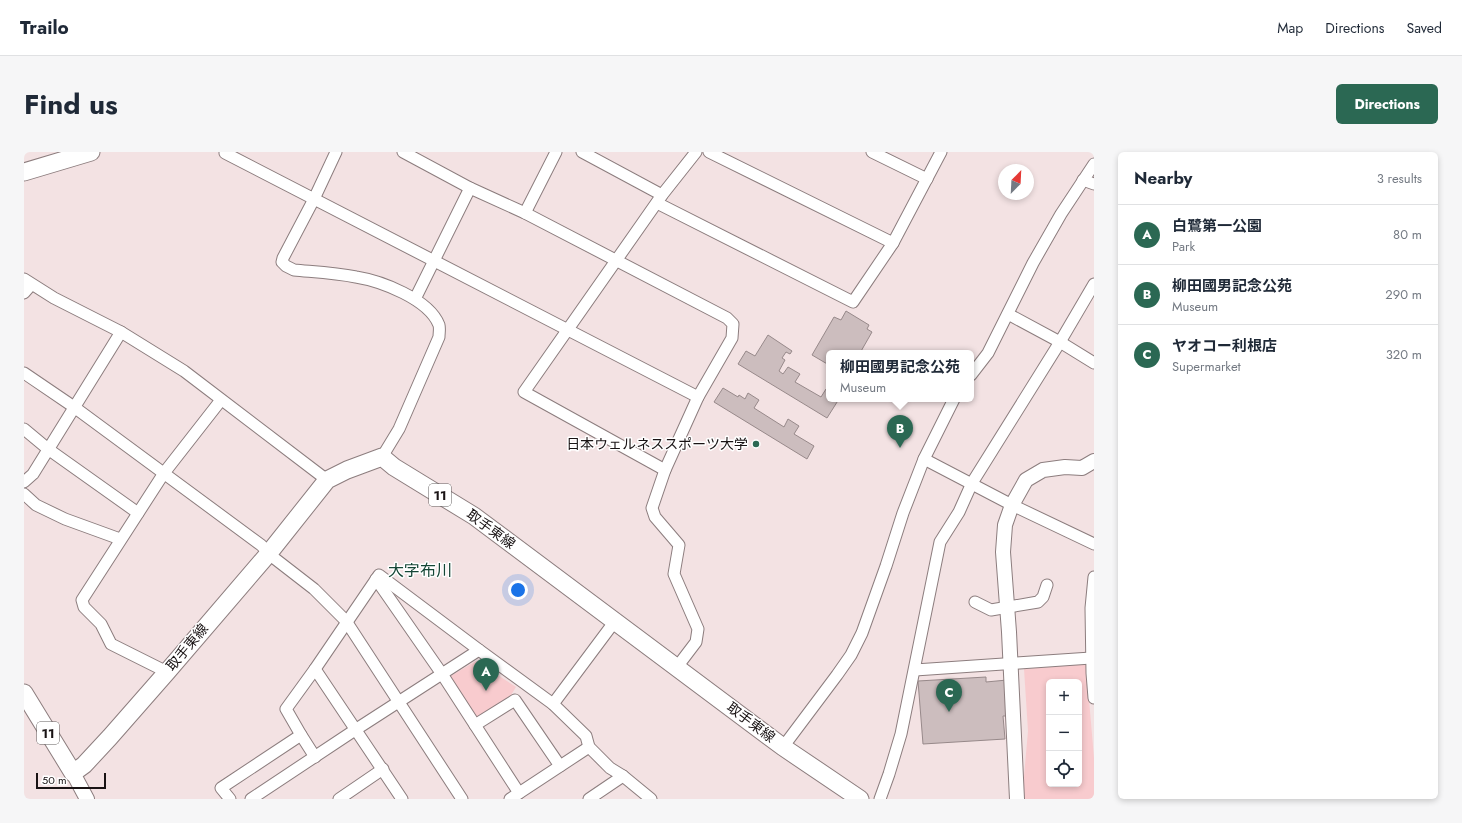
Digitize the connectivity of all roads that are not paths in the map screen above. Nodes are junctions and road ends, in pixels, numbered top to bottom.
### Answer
1 (91, 152) edge
2 (336, 152) edge
3 (403, 152) edge
4 (556, 152) edge
5 (582, 152) edge
6 (696, 152) edge
7 (709, 152) edge
8 (872, 152) edge
9 (940, 152) edge
10 (225, 153) edge
11 (1094, 159) edge
12 (24, 172) edge
13 (1088, 172) edge
14 (927, 179) junction
15 (1094, 184) edge
16 (470, 188) junction
17 (314, 199) junction
18 (660, 199) junction
19 (525, 213) junction
20 (893, 243) junction
21 (434, 261) junction
22 (616, 261) junction
23 (1094, 284) edge
24 (26, 286) edge
25 (415, 299) junction
26 (1008, 314) junction
27 (568, 330) junction
28 (121, 332) junction
29 (1060, 342) junction
30 (1094, 363) edge
31 (974, 370) edge
32 (24, 373) edge
33 (698, 397) junction
34 (221, 400) junction
35 (952, 402) edge
36 (74, 407) junction
37 (24, 429) edge
38 (48, 449) junction
39 (382, 457) junction
40 (924, 459) junction
41 (1094, 461) edge
42 (665, 470) junction
43 (164, 473) junction
44 (327, 480) junction
45 (24, 482) edge
46 (972, 483) junction
47 (24, 494) edge
48 (1012, 505) junction
49 (138, 513) junction
50 (120, 539) junction
51 (1094, 544) edge
52 (269, 553) junction
53 (1094, 577) edge
54 (376, 579) junction
55 (1047, 585) dead end
56 (974, 602) dead end
57 (1008, 607) junction
58 (615, 621) junction
59 (346, 622) junction
60 (479, 650) junction
61 (1091, 658) junction
62 (1011, 664) junction
63 (677, 667) junction
64 (315, 669) junction
65 (915, 670) junction
66 (166, 672) junction
67 (442, 674) junction
68 (24, 693) edge
69 (1094, 698) edge
70 (398, 702) junction
71 (553, 704) junction
72 (474, 725) junction
73 (355, 730) junction
74 (300, 735) junction
75 (589, 747) junction
76 (783, 747) junction
77 (315, 757) junction
78 (560, 766) junction
79 (383, 769) junction
80 (73, 773) junction
81 (622, 776) junction
82 (515, 796) edge
83 (87, 799) edge
84 (230, 799) edge
85 (251, 799) edge
86 (340, 799) edge
87 (402, 799) edge
88 (462, 799) edge
89 (589, 799) edge
90 (651, 799) edge
91 (860, 799) edge
92 (880, 799) edge
93 (1017, 799) edge

1 - 12 main road
2 - 17 street
3 - 16 street
4 - 19 street
5 - 18 street
6 - 18 street
7 - 20 street
8 - 14 street
9 - 14 street
10 - 17 street
11 - 13 street
13 - 15 street
13 - 26 street
14 - 20 street
16 - 19 street
16 - 21 street
17 - 21 street
17 - 25 street
18 - 20 street
18 - 22 street
19 - 22 street
21 - 25 street
21 - 27 street
22 - 27 street
22 - 33 street
23 - 29 street
24 - 28 street
25 - 39 street
26 - 29 street
26 - 31 street
27 - 33 street
27 - 42 street
28 - 34 street
28 - 36 street
29 - 30 street
29 - 46 street
32 - 36 street
33 - 42 street
34 - 43 street
34 - 44 street
35 - 40 street
36 - 38 street
36 - 43 street
37 - 38 street
38 - 45 street
38 - 49 street
39 - 44 main road, 取手東線
39 - 58 main road, 取手東線 / 11
40 - 46 street
40 - 76 street
41 - 48 street
42 - 63 street
43 - 49 street
43 - 52 street
44 - 52 main road, 取手東線
46 - 48 street
46 - 65 street
47 - 50 street
48 - 51 street
48 - 57 street
49 - 50 street
50 - 66 street
52 - 59 street
52 - 66 main road, 取手東線
53 - 61 street
54 - 59 street
54 - 60 street
54 - 67 street
55 - 57 street
56 - 57 street
57 - 62 street
58 - 63 main road, 取手東線 / 11
58 - 71 street
59 - 64 street
59 - 70 street
60 - 67 street
60 - 71 street
61 - 62 street
61 - 69 street
62 - 65 street
62 - 93 street
63 - 76 main road, 取手東線 / 11
64 - 73 street
64 - 74 street
65 - 92 street
66 - 80 main road, 取手東線
67 - 70 street
67 - 72 street
68 - 80 main road, 11
70 - 73 street
70 - 88 street
71 - 75 street
72 - 78 street
72 - 82 street
73 - 77 street
73 - 79 street
74 - 77 street
74 - 84 street
75 - 78 street
75 - 81 street
76 - 91 main road, 取手東線 / 11
77 - 85 street
78 - 82 street
79 - 86 street
79 - 87 street
80 - 83 street
81 - 89 street
81 - 90 street

